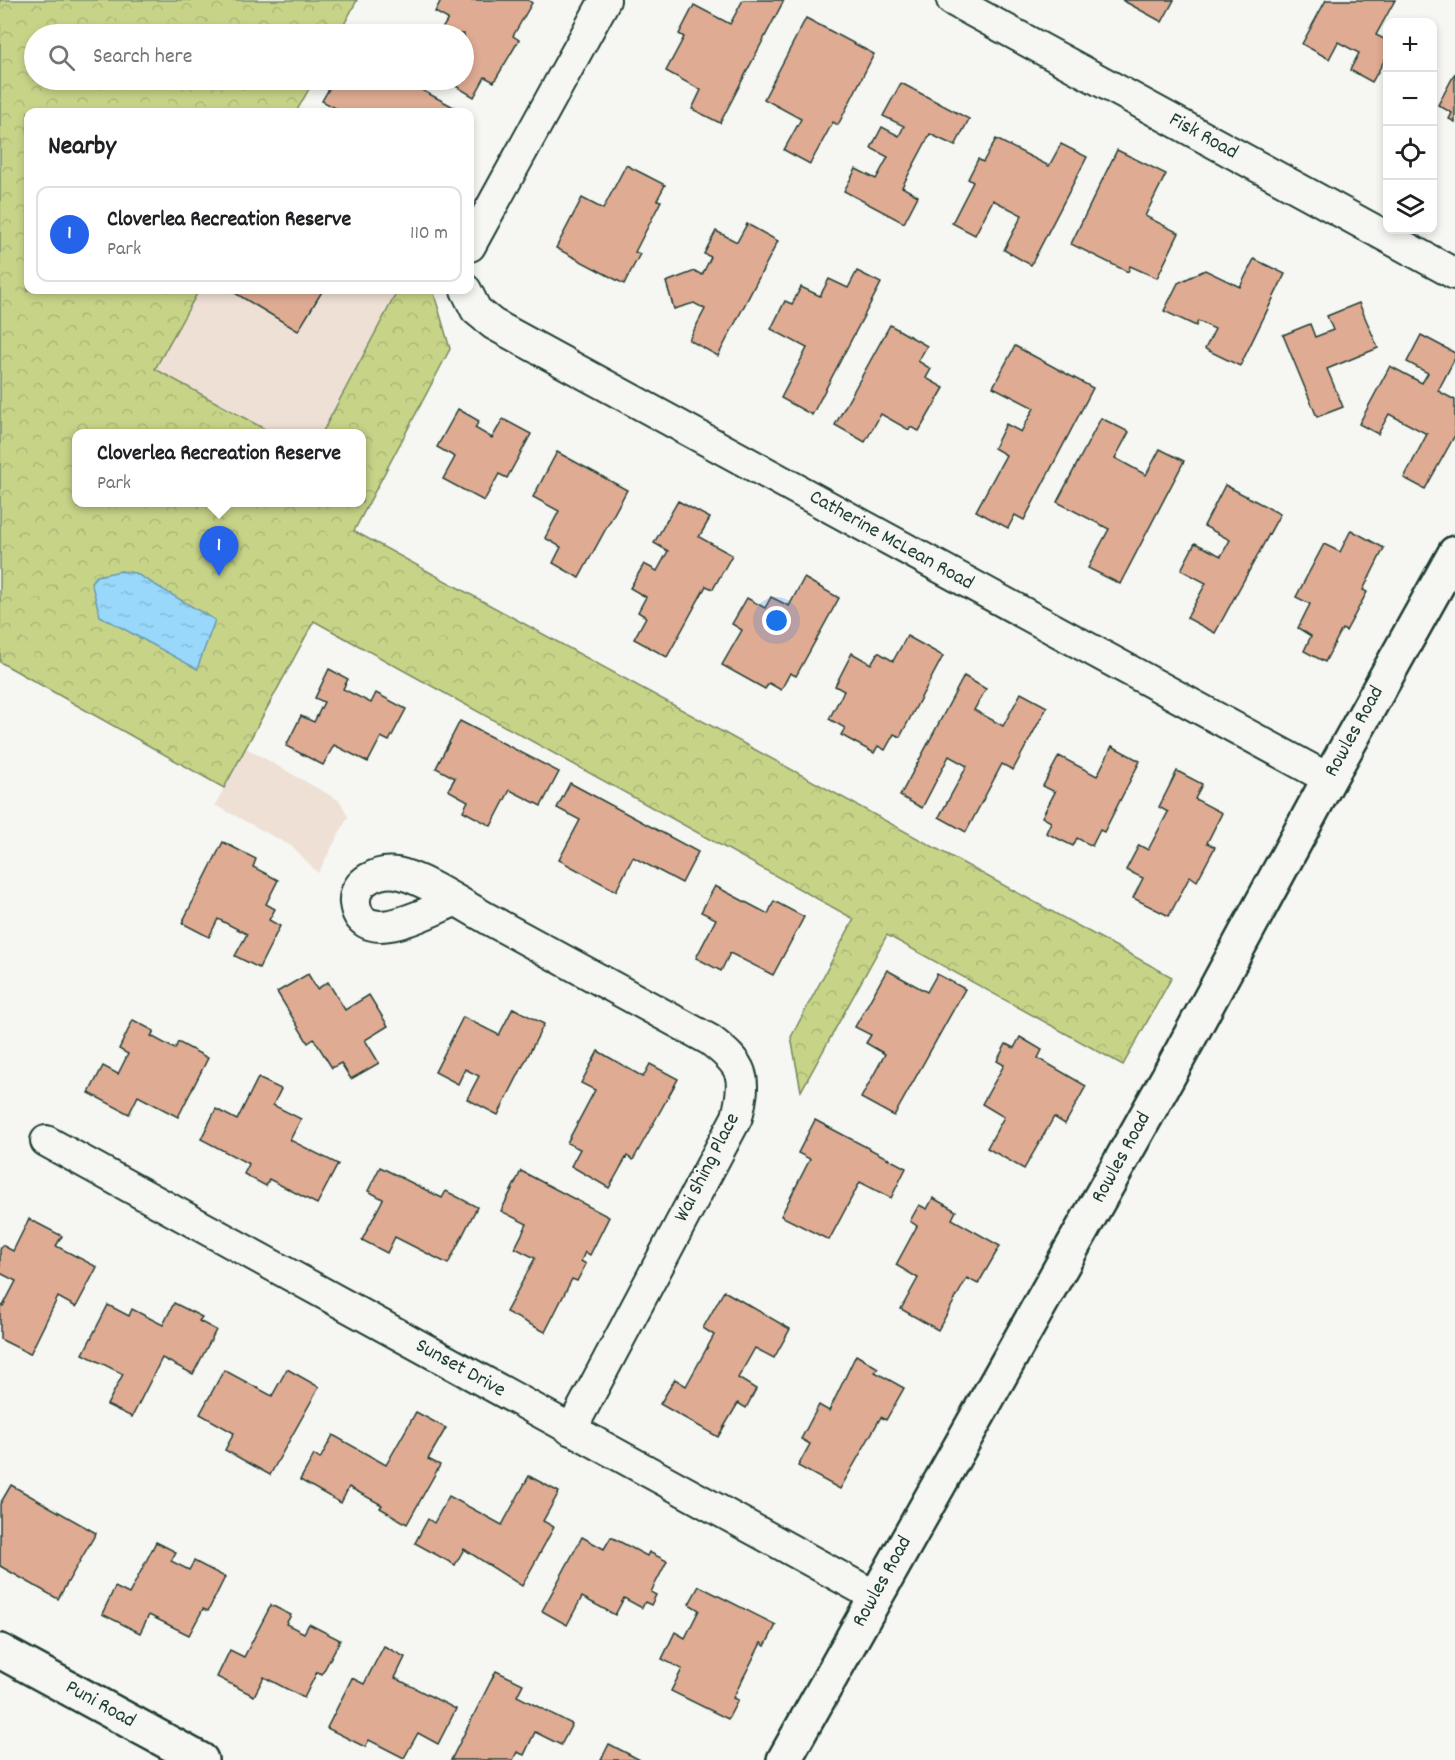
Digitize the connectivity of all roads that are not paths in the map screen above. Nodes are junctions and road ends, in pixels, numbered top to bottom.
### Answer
1 (605, 0) edge
2 (952, 0) edge
3 (474, 239) edge
4 (1455, 274) edge
5 (468, 294) edge
6 (1455, 553) edge
7 (1329, 779) junction
8 (455, 901) dead end
9 (46, 1141) dead end
10 (571, 1430) junction
11 (875, 1596) junction
12 (0, 1651) edge
13 (201, 1760) edge
14 (784, 1760) edge

1 - 3 street
2 - 4 street, Fisk Road
5 - 7 street, Catherine McLean Road
6 - 7 street, Rowles Road
7 - 11 street, Rowles Road
8 - 10 street, Wai Shing Place
9 - 10 street, Sunset Drive
10 - 11 street, Sunset Drive
11 - 14 street, Rowles Road
12 - 13 street, Puni Road

